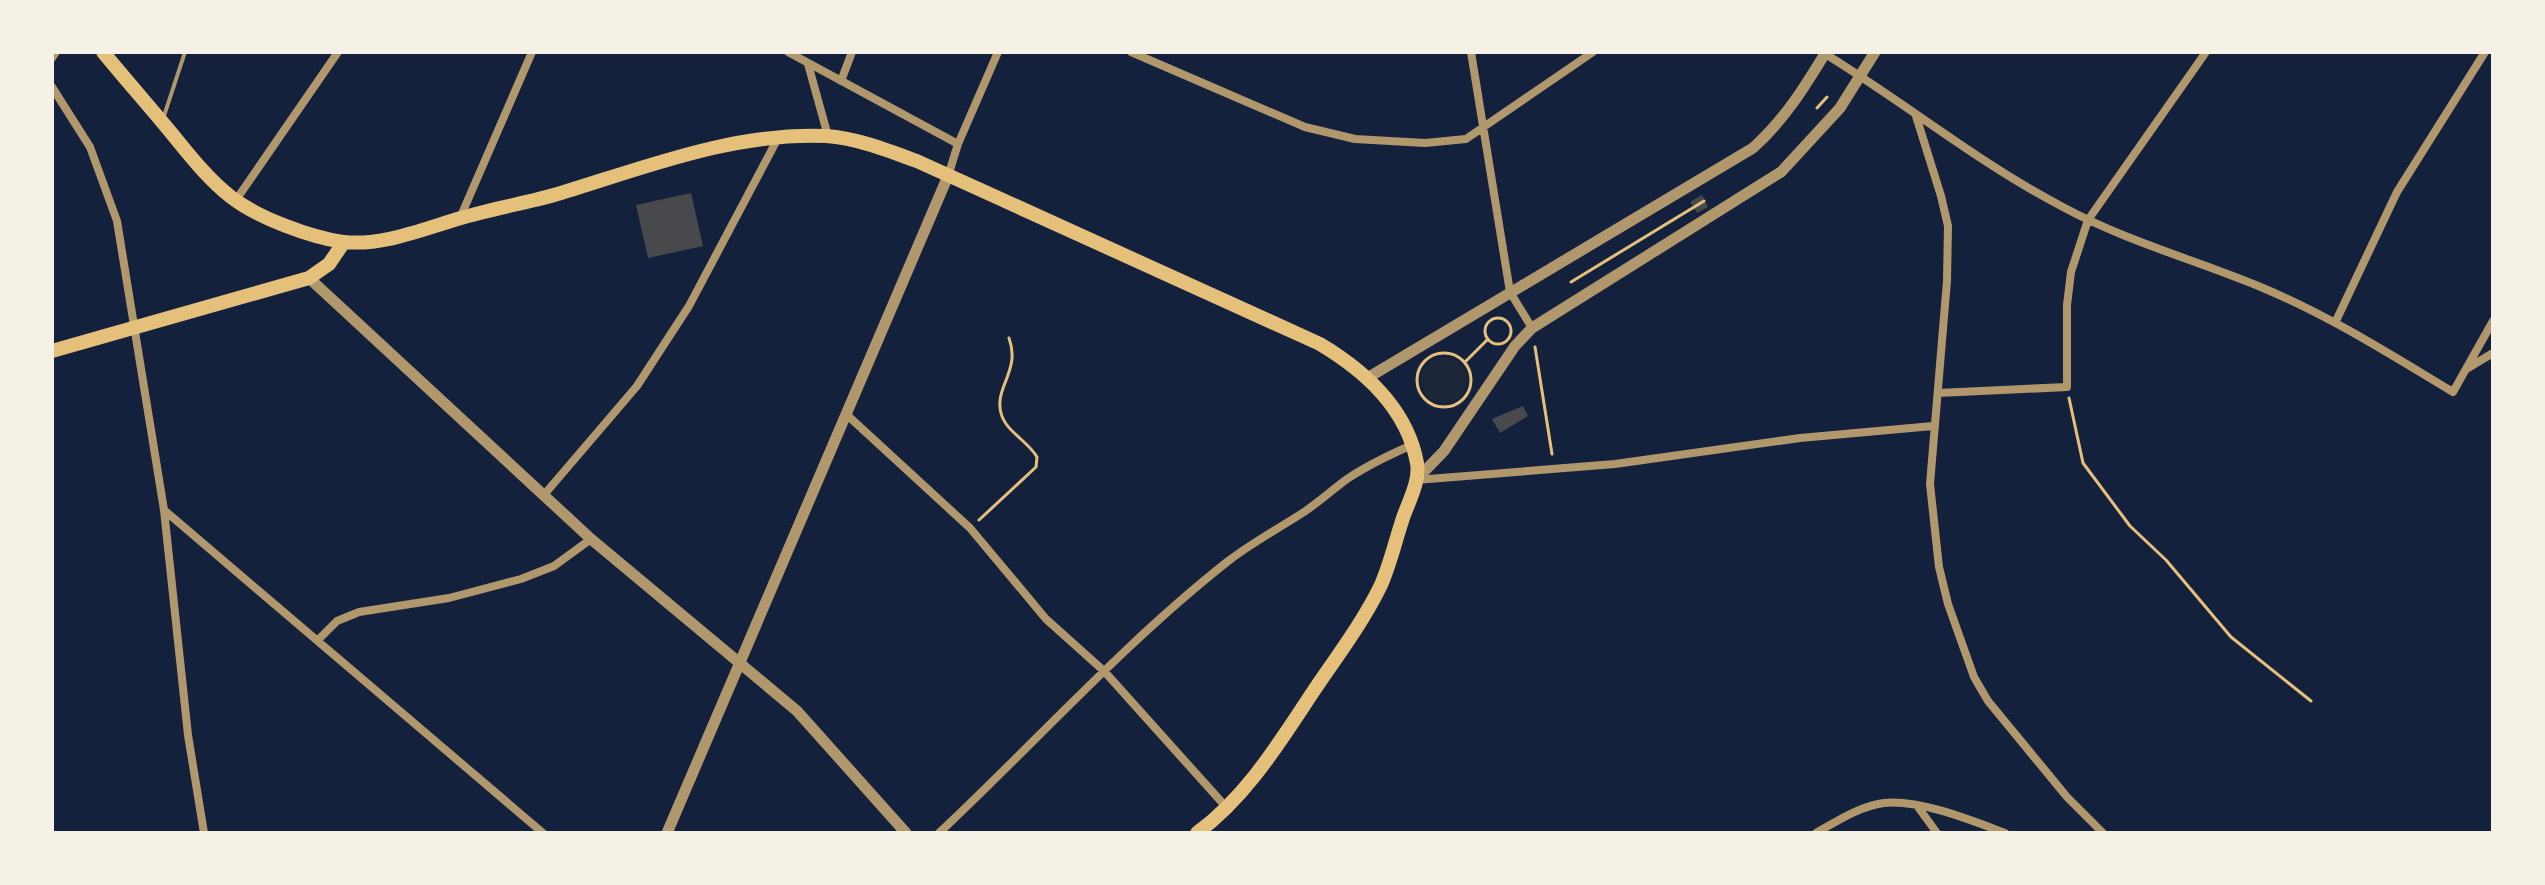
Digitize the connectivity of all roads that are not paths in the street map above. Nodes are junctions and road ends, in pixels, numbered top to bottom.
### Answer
1 (56, 52) edge
2 (103, 52) edge
3 (185, 52) edge
4 (338, 52) edge
5 (532, 52) edge
6 (788, 52) edge
7 (852, 52) edge
8 (998, 52) edge
9 (1131, 52) edge
10 (1471, 52) edge
11 (1593, 52) edge
12 (1875, 52) edge
13 (2206, 52) edge
14 (2485, 52) edge
15 (1824, 53) edge
16 (52, 58) edge
17 (808, 63) junction
18 (1858, 77) junction
19 (841, 81) junction
20 (52, 87) edge
21 (1916, 116) junction
22 (162, 122) junction
23 (1485, 127) junction
24 (828, 136) junction
25 (778, 138) junction
26 (958, 144) junction
27 (948, 176) junction
28 (236, 200) junction
29 (460, 218) junction
30 (2088, 220) junction
31 (344, 242) junction
32 (309, 278) junction
33 (1510, 292) junction
34 (2493, 321) edge
35 (2335, 323) junction
36 (136, 328) junction
37 (1532, 328) junction
38 (52, 351) edge
39 (2493, 353) edge
40 (2468, 368) junction
41 (1369, 377) junction
42 (1938, 393) junction
43 (846, 414) junction
44 (1933, 426) junction
45 (1412, 445) junction
46 (1416, 480) junction
47 (543, 496) junction
48 (164, 510) junction
49 (591, 539) junction
50 (318, 640) junction
51 (738, 662) junction
52 (1104, 671) junction
53 (1917, 806) junction
54 (1227, 808) junction
55 (204, 833) edge
56 (543, 833) edge
57 (667, 833) edge
58 (906, 833) edge
59 (939, 833) edge
60 (1197, 833) edge
61 (1816, 833) edge
62 (1937, 833) edge
63 (2005, 833) edge
64 (2103, 833) edge

1 - 16 street
2 - 22 main road
3 - 22 lane
4 - 28 street
5 - 29 street
6 - 17 street
7 - 19 street
8 - 26 street
9 - 23 street
10 - 23 street
11 - 23 street
12 - 18 street
13 - 30 street
14 - 35 street
15 - 18 street
15 - 33 street
17 - 19 street
17 - 24 street
18 - 21 street
18 - 37 street
19 - 26 street
20 - 36 street
21 - 30 street
21 - 42 street
22 - 28 main road
23 - 33 street
24 - 25 main road
24 - 27 main road
25 - 29 main road
25 - 47 street
26 - 27 street
27 - 41 main road
27 - 43 street
28 - 31 main road
29 - 31 main road
30 - 35 street
30 - 42 street
31 - 32 main road
32 - 36 main road
32 - 47 street
33 - 37 street
33 - 41 street
34 - 40 street
35 - 40 street
36 - 38 main road
36 - 48 street
37 - 46 street
39 - 40 street
41 - 45 main road
42 - 44 street
43 - 51 street
43 - 52 street
44 - 46 street
44 - 64 street
45 - 46 main road
45 - 52 street
46 - 54 main road
47 - 49 street
48 - 50 street
48 - 55 street
49 - 50 street
49 - 51 street
50 - 56 street
51 - 57 street
51 - 58 street
52 - 54 street
52 - 59 street
53 - 61 street
53 - 62 street
53 - 63 street
54 - 60 main road

